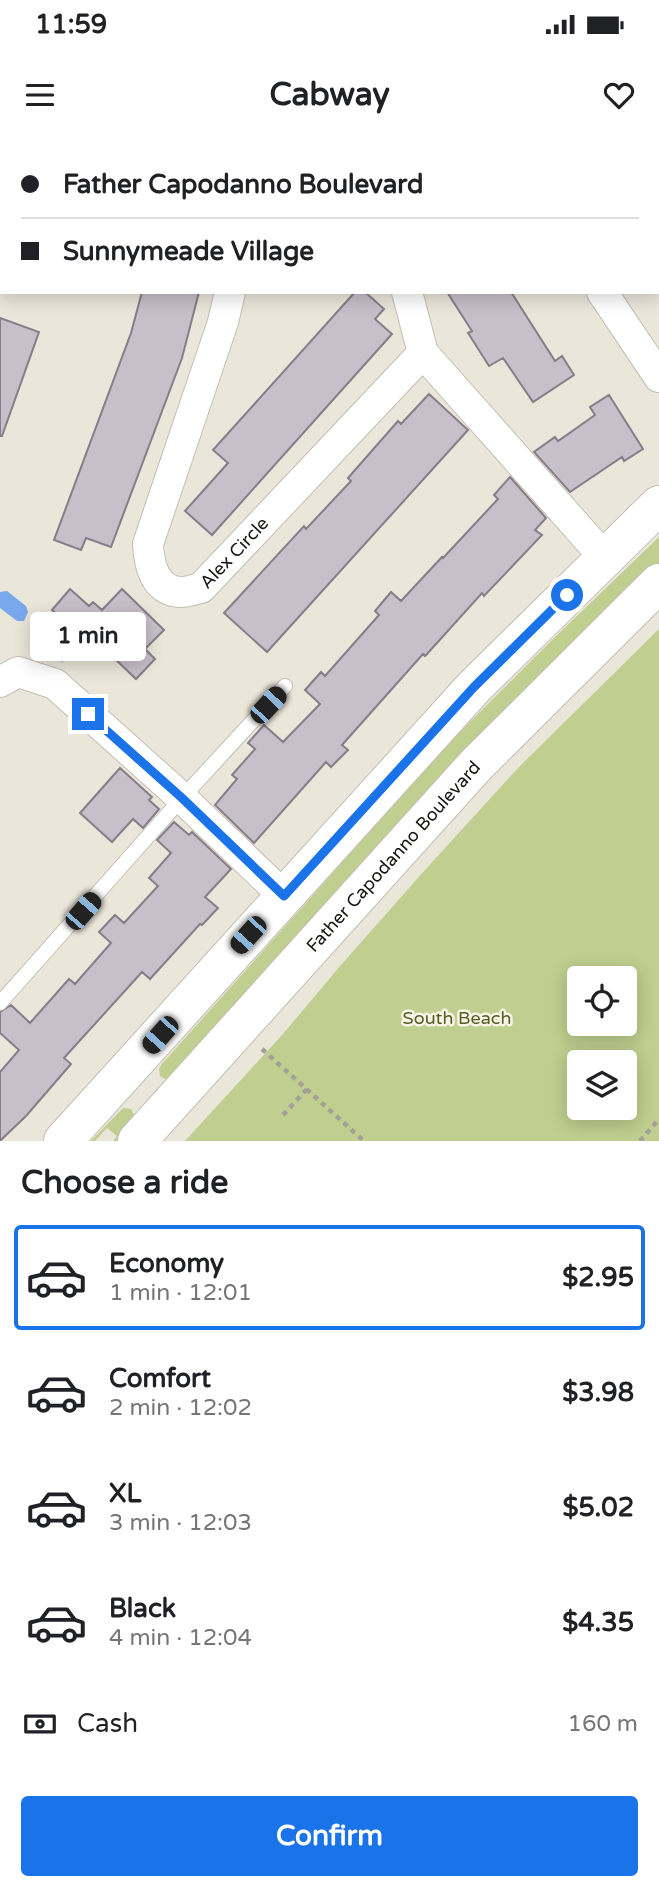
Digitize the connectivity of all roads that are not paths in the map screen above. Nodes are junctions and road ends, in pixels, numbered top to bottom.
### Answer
1 (230, 294) edge
2 (408, 294) edge
3 (603, 294) edge
4 (423, 352) junction
5 (659, 377) edge
6 (659, 505) edge
7 (605, 558) junction
8 (659, 583) edge
9 (0, 682) edge
10 (285, 686) dead end
11 (182, 798) junction
12 (284, 896) junction
13 (0, 1003) edge
14 (124, 1074) junction
15 (164, 1111) junction
16 (63, 1141) edge
17 (137, 1141) edge

1 - 4 street, Alex Circle
2 - 4 street
3 - 5 street
4 - 7 street
6 - 7 main road
7 - 12 main road
8 - 15 main road, Father Capodanno Boulevard
9 - 11 street
10 - 11 lane
11 - 12 street
11 - 13 lane
12 - 14 main road
14 - 15 main road
14 - 16 main road
15 - 17 main road, Father Capodanno Boulevard

